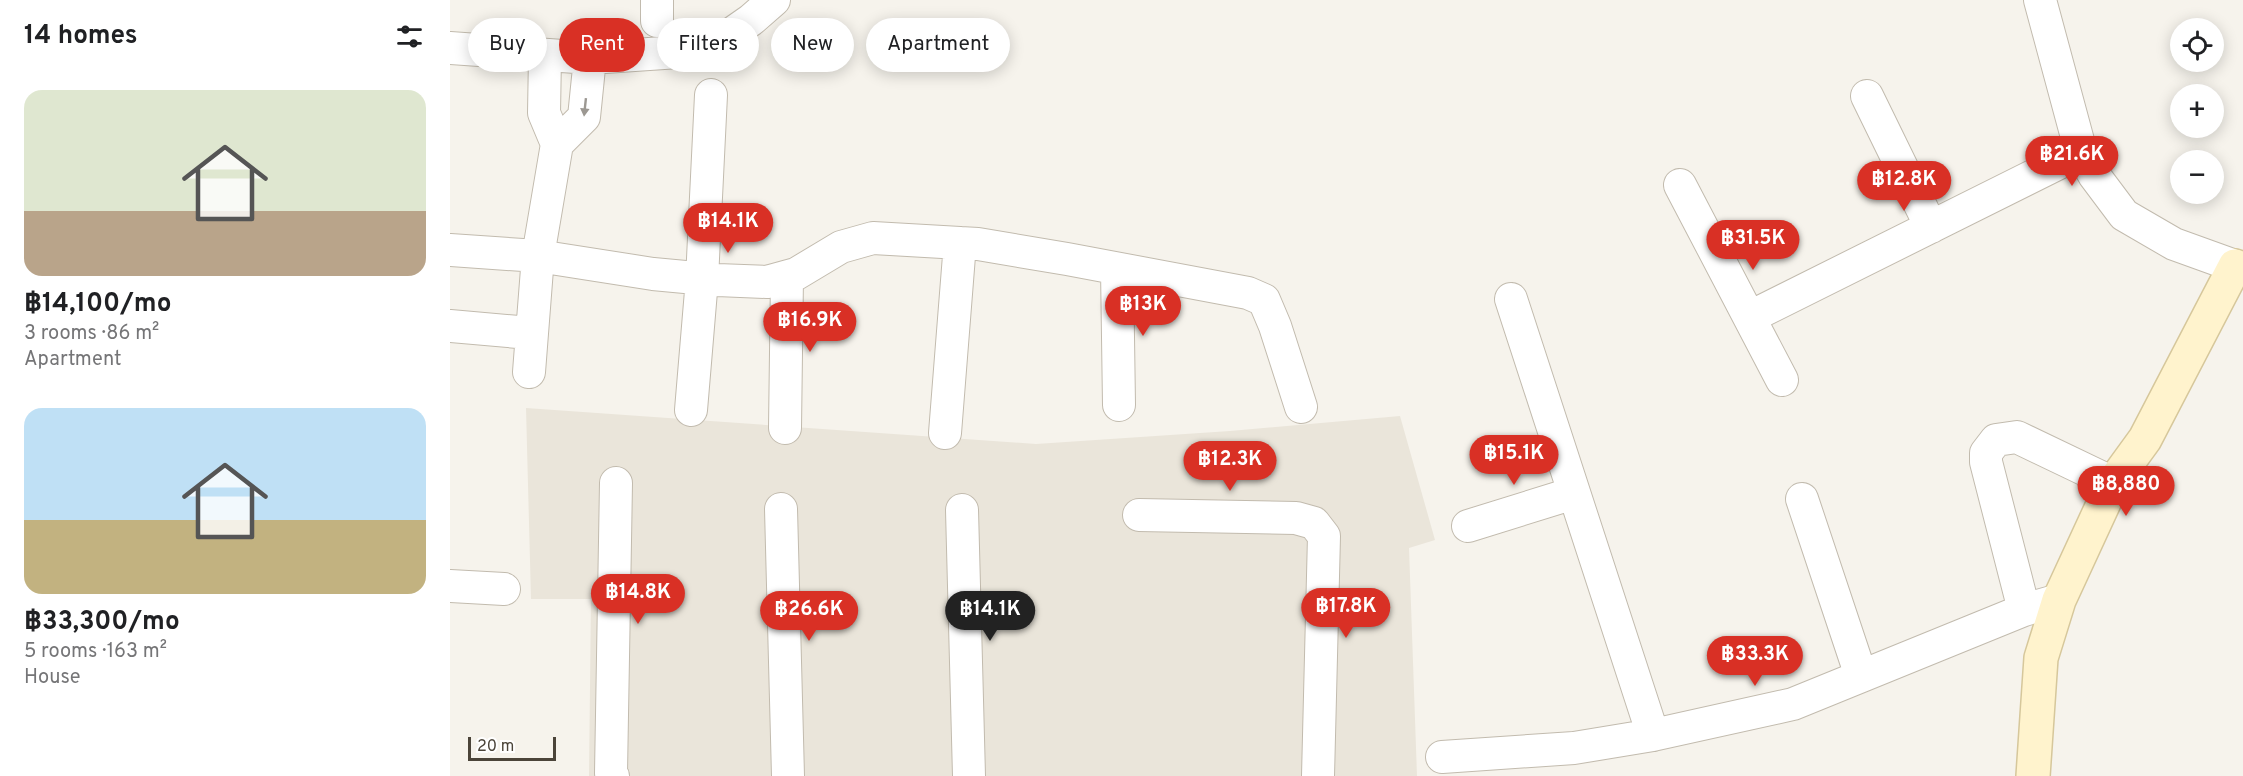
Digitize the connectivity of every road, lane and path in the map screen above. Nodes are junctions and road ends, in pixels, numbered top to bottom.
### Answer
1 (774, 0) edge
2 (2040, 0) edge
3 (450, 48) edge
4 (468, 50) edge
5 (645, 54) edge
6 (545, 72) edge
7 (589, 72) edge
8 (711, 95) dead end
9 (1867, 96) dead end
10 (557, 144) junction
11 (2081, 152) junction
12 (1680, 185) dead end
13 (1930, 227) junction
14 (960, 243) junction
15 (450, 250) edge
16 (538, 256) junction
17 (2239, 268) edge
18 (1117, 269) junction
19 (787, 277) junction
20 (702, 279) junction
21 (1512, 299) dead end
22 (1750, 317) junction
23 (450, 326) edge
24 (530, 333) junction
25 (529, 372) dead end
26 (1782, 380) dead end
27 (1119, 405) dead end
28 (1301, 408) dead end
29 (691, 410) dead end
30 (785, 428) dead end
31 (945, 433) dead end
32 (616, 483) dead end
33 (2114, 483) junction
34 (1574, 493) junction
35 (1802, 500) dead end
36 (780, 509) dead end
37 (962, 510) dead end
38 (1139, 515) dead end
39 (1468, 526) dead end
40 (450, 586) edge
41 (504, 589) dead end
42 (2059, 600) junction
43 (2024, 610) junction
44 (1861, 676) junction
45 (1653, 735) junction
46 (1442, 757) dead end
47 (1481, 765) edge
48 (613, 776) edge
49 (788, 776) edge
50 (969, 776) edge
51 (1318, 776) edge
52 (2033, 776) edge

1 - 5 street
2 - 11 street
3 - 4 street
6 - 10 street
7 -> 10 street
8 - 20 street
9 - 13 street
10 - 16 street
11 - 13 street
11 - 17 street
12 - 22 street
13 - 22 street
14 - 18 street
14 - 19 street
14 - 31 street
15 - 16 street
16 - 20 street
16 - 24 street
17 - 33 street
18 - 27 street
18 - 28 street
19 - 20 street
19 - 30 street
20 - 29 street
21 - 34 street
22 - 26 street
23 - 24 street
24 - 25 street
32 - 48 street
33 - 42 street
33 - 43 street
34 - 39 street
34 - 45 street
35 - 44 street
36 - 49 street
37 - 50 street
38 - 51 street
40 - 41 street
42 - 43 street
42 - 52 street
43 - 44 street
44 - 45 street
45 - 47 street
46 - 47 street

